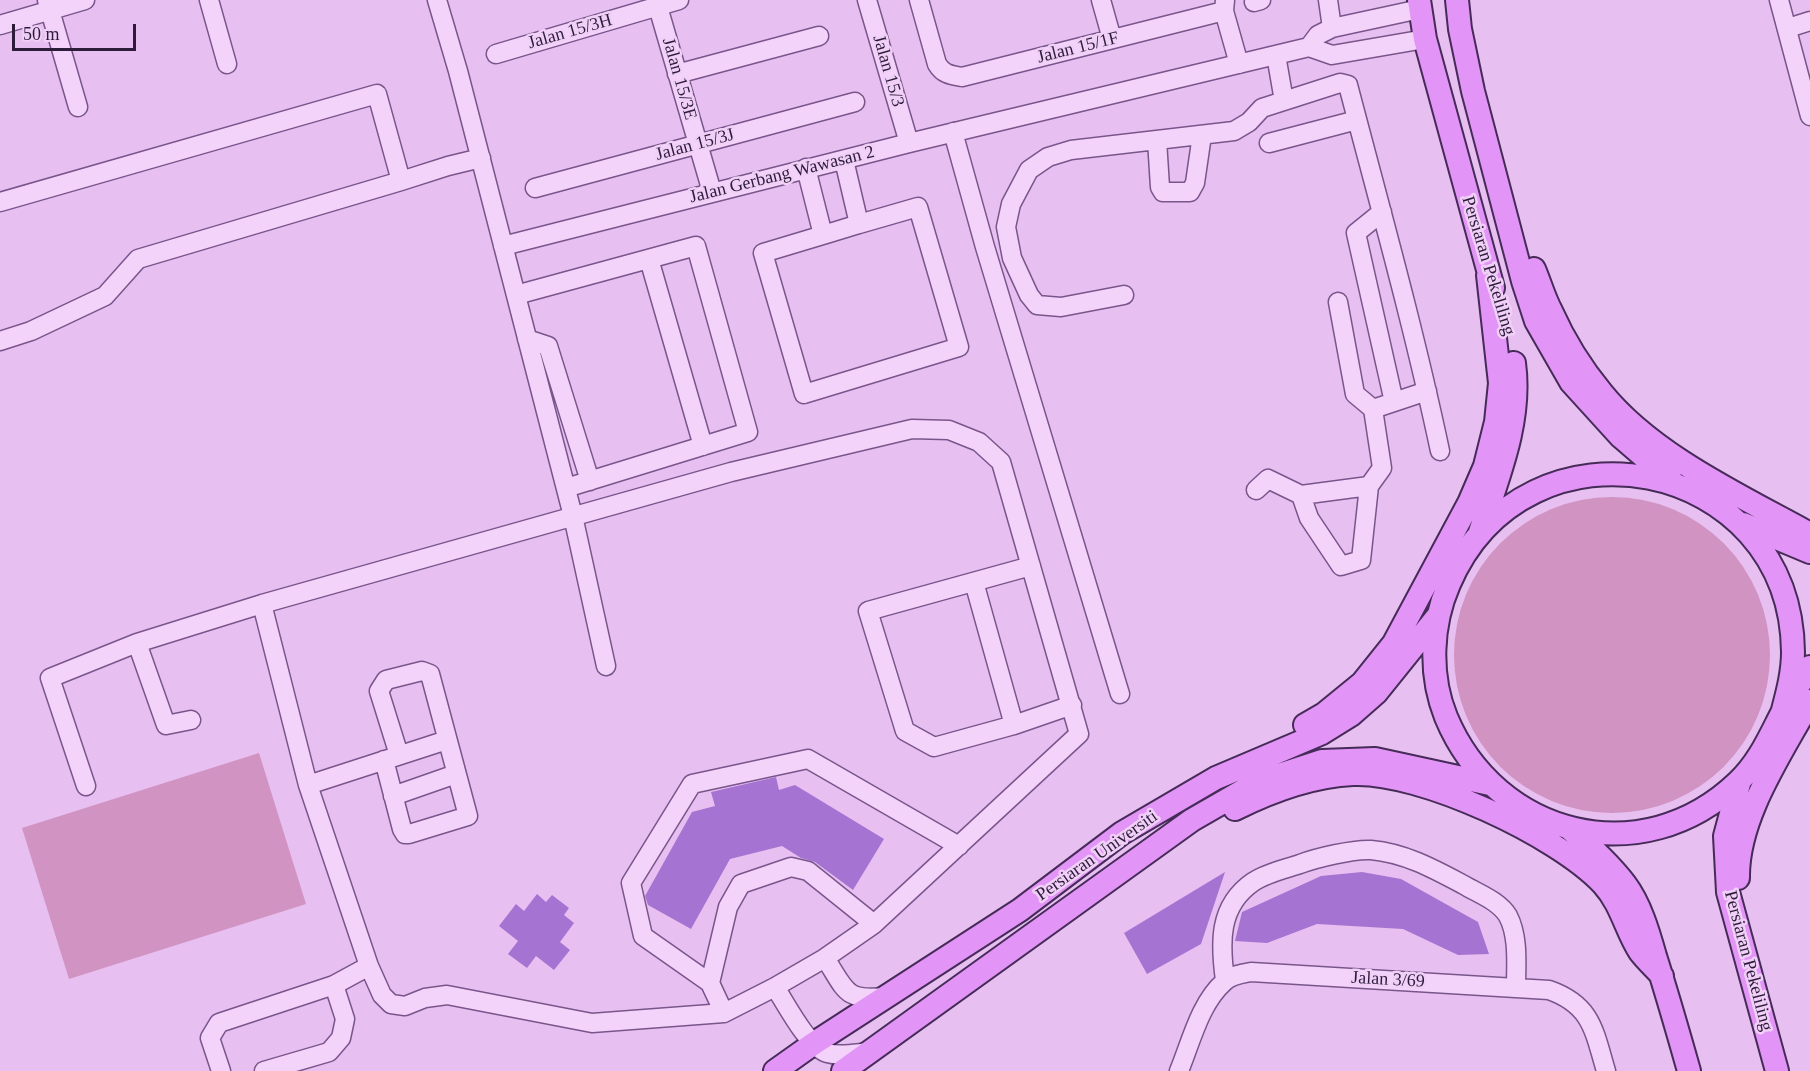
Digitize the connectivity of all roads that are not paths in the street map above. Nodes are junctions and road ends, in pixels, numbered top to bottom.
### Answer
1 (85, 0) edge
2 (209, 0) edge
3 (437, 0) edge
4 (679, 0) edge
5 (867, 0) edge
6 (919, 0) edge
7 (1101, 0) edge
8 (1328, 0) edge
9 (1456, 0) edge
10 (1779, 0) edge
11 (657, 3) edge
12 (1419, 4) edge
13 (48, 5) edge
14 (1225, 5) edge
15 (1810, 21) edge
16 (0, 25) edge
17 (1332, 28) junction
18 (1788, 28) junction
19 (819, 36) dead end
20 (1112, 39) junction
21 (1425, 39) junction
22 (1309, 47) junction
23 (496, 54) dead end
24 (1276, 55) junction
25 (227, 64) dead end
26 (1239, 64) junction
27 (678, 74) junction
28 (1284, 101) junction
29 (855, 102) dead end
30 (78, 107) dead end
31 (1810, 116) edge
32 (1357, 120) junction
33 (953, 132) junction
34 (1202, 135) junction
35 (1157, 140) junction
36 (909, 143) junction
37 (1269, 143) dead end
38 (698, 144) junction
39 (481, 158) junction
40 (844, 160) junction
41 (806, 168) junction
42 (401, 181) junction
43 (535, 188) dead end
44 (712, 192) junction
45 (1502, 196) junction
46 (0, 202) edge
47 (1382, 212) junction
48 (859, 224) junction
49 (823, 235) junction
50 (1009, 242) junction
51 (503, 246) junction
52 (985, 247) junction
53 (649, 259) junction
54 (1488, 275) junction
55 (516, 295) junction
56 (1124, 295) dead end
57 (1338, 302) dead end
58 (527, 339) junction
59 (0, 341) edge
60 (1427, 391) junction
61 (1394, 402) junction
62 (1373, 409) junction
63 (703, 446) junction
64 (1440, 451) dead end
65 (590, 481) junction
66 (1675, 484) junction
67 (1369, 486) junction
68 (566, 488) junction
69 (1256, 490) dead end
70 (1301, 495) junction
71 (573, 516) junction
72 (1736, 521) junction
73 (1480, 533) junction
74 (1810, 534) edge
75 (1810, 552) edge
76 (1031, 566) junction
77 (974, 582) junction
78 (262, 604) junction
79 (1438, 616) junction
80 (137, 643) junction
81 (606, 666) dead end
82 (1810, 667) edge
83 (1120, 694) dead end
84 (1810, 701) edge
85 (1072, 705) junction
86 (1783, 710) junction
87 (191, 720) dead end
88 (1014, 725) junction
89 (447, 740) junction
90 (392, 758) junction
91 (456, 774) junction
92 (1740, 780) junction
93 (308, 784) junction
94 (1490, 784) junction
95 (86, 786) dead end
96 (393, 796) junction
97 (1568, 828) junction
98 (1122, 834) junction
99 (959, 846) junction
100 (1129, 864) junction
101 (873, 924) junction
102 (1739, 939) junction
103 (825, 958) junction
104 (369, 966) junction
105 (1662, 976) junction
106 (1225, 980) junction
107 (710, 983) junction
108 (334, 986) junction
109 (775, 987) junction
110 (1516, 988) junction
111 (886, 997) junction
112 (723, 1013) junction
113 (798, 1022) junction
114 (813, 1044) junction
115 (870, 1052) junction
116 (781, 1066) edge
117 (220, 1071) edge
118 (264, 1071) edge
119 (843, 1071) edge
120 (1179, 1071) edge
121 (1606, 1071) edge
122 (1689, 1071) edge
123 (1777, 1071) edge

1 - 13 street
2 - 25 street
3 - 39 street
4 - 11 street, Jalan 15/3H
5 - 36 street, Jalan 15/3
6 - 20 street, Jalan 15/1F
7 - 20 street
8 - 17 street
9 - 45 main road, Persiaran Pekeliling
10 - 18 street
11 - 23 street, Jalan 15/3H
11 - 27 street, Jalan 15/3E
12 - 17 street, Jalan Gerbang Wawasan 2
12 - 21 main road, Persiaran Pekeliling
13 - 16 street
13 - 30 street
14 - 20 street, Jalan 15/1F
14 - 26 street
15 - 18 street
17 - 22 street, Jalan Gerbang Wawasan 2
18 - 31 street
19 - 27 street
21 - 22 street, Jalan Gerbang Wawasan 2
21 - 54 main road, Persiaran Pekeliling
22 - 24 street, Jalan Gerbang Wawasan 2
24 - 26 street, Jalan Gerbang Wawasan 2
24 - 28 street
26 - 33 street, Jalan Gerbang Wawasan 2
27 - 38 street, Jalan 15/3E
28 - 32 street
28 - 34 street
29 - 38 street, Jalan 15/3J
32 - 37 street
32 - 47 street
33 - 36 street, Jalan Gerbang Wawasan 2
33 - 52 street
34 - 35 street
34 - 35 street
35 - 50 street
36 - 40 street, Jalan Gerbang Wawasan 2
38 - 43 street, Jalan 15/3J
38 - 44 street, Jalan 15/3E
39 - 42 street
39 - 51 street
40 - 41 street, Jalan Gerbang Wawasan 2
40 - 48 street
41 - 44 street, Jalan Gerbang Wawasan 2
41 - 49 street
42 - 46 street
42 - 59 street
44 - 51 street, Jalan Gerbang Wawasan 2
45 - 66 main road, Persiaran Pekeliling
45 - 74 main road
47 - 60 street
47 - 61 street
48 - 49 street
48 - 49 street
50 - 52 street
50 - 56 street
51 - 55 street
52 - 83 street
53 - 55 street
53 - 63 street
53 - 63 street
54 - 73 main road, Persiaran Pekeliling
54 - 98 main road
55 - 58 street
57 - 62 street
58 - 65 street
58 - 68 street
60 - 61 street
60 - 64 street
61 - 62 street
62 - 67 street
63 - 65 street
65 - 68 street
66 - 72 main road
66 - 73 main road
67 - 70 street
67 - 70 street
68 - 71 street
69 - 70 street
71 - 76 street
71 - 78 street
71 - 81 street
72 - 75 main road
72 - 86 main road
73 - 79 main road
76 - 77 street
76 - 85 street
77 - 88 street
77 - 88 street
78 - 80 street
78 - 93 street
79 - 94 main road
79 - 98 main road, Persiaran Universiti
80 - 87 street
80 - 95 street
82 - 86 main road
84 - 102 main road
85 - 88 street
85 - 99 street
86 - 92 main road
89 - 90 street
89 - 90 street
89 - 91 street
90 - 93 street
90 - 96 street
91 - 96 street
91 - 96 street
92 - 97 main road
92 - 102 main road, Persiaran Pekeliling
93 - 104 street
94 - 97 main road
94 - 100 main road, Persiaran Universiti
97 - 105 main road
98 - 111 main road, Persiaran Universiti
99 - 101 street
99 - 107 street
100 - 105 main road
100 - 115 main road, Persiaran Universiti
101 - 103 street
101 - 107 street
102 - 123 main road, Persiaran Pekeliling
103 - 109 street
103 - 111 street
104 - 108 street
104 - 112 street
105 - 122 main road
106 - 110 street, Jalan 3/69
106 - 110 street
106 - 120 street
107 - 112 street
108 - 117 street
108 - 118 street
109 - 112 street
109 - 113 street
110 - 121 street, Jalan 3/69
111 - 114 main road, Persiaran Universiti
113 - 114 street
113 - 116 street
114 - 115 street
114 - 116 main road, Persiaran Universiti
115 - 119 main road, Persiaran Universiti

